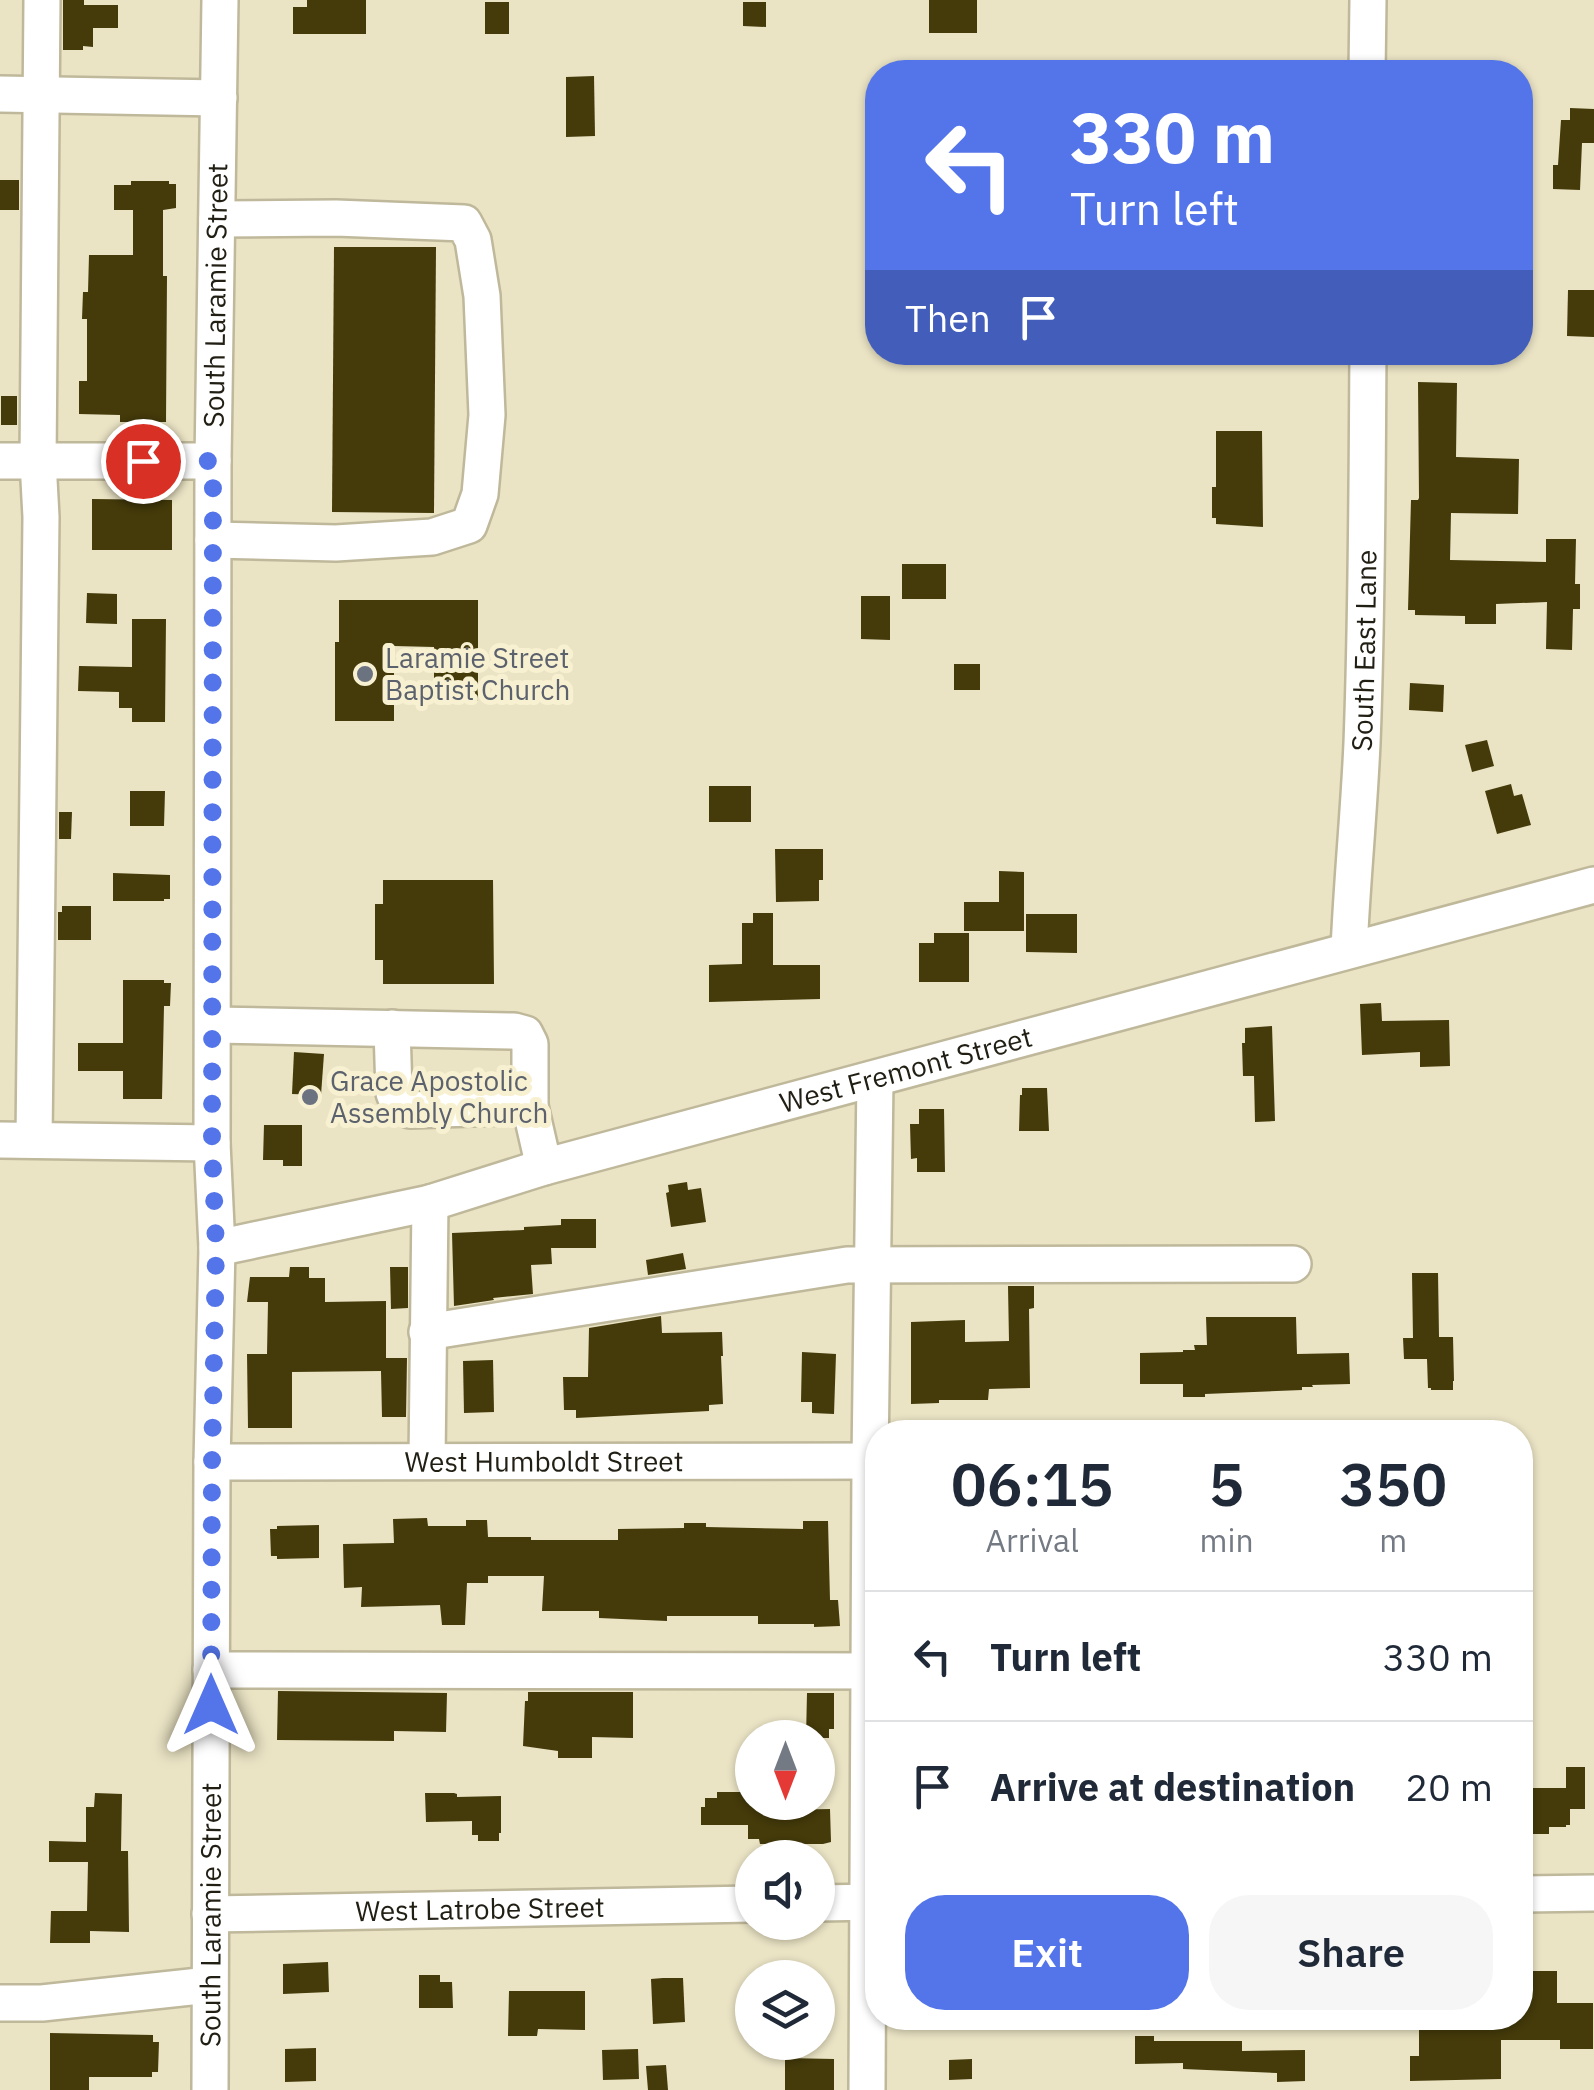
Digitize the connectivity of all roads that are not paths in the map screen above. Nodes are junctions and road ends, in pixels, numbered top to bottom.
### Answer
1 (42, 0) edge
2 (220, 0) edge
3 (1368, 0) edge
4 (1367, 60) edge
5 (0, 94) edge
6 (42, 94) junction
7 (218, 98) junction
8 (216, 219) junction
9 (1368, 365) edge
10 (0, 461) edge
11 (38, 461) junction
12 (213, 461) junction
13 (213, 540) junction
14 (1594, 886) edge
15 (1350, 950) junction
16 (213, 1025) junction
17 (392, 1028) junction
18 (874, 1080) junction
19 (530, 1106) junction
20 (17, 1140) edge
21 (212, 1143) junction
22 (544, 1167) junction
23 (430, 1202) junction
24 (216, 1248) junction
25 (1293, 1264) dead end
26 (872, 1266) junction
27 (427, 1332) junction
28 (874, 1420) edge
29 (427, 1461) junction
30 (865, 1461) edge
31 (212, 1462) junction
32 (211, 1670) junction
33 (865, 1671) edge
34 (1594, 1893) edge
35 (1533, 1894) edge
36 (865, 1902) edge
37 (835, 1903) edge
38 (735, 1904) edge
39 (210, 1914) junction
40 (208, 1985) junction
41 (0, 2003) edge
42 (869, 2030) edge
43 (210, 2090) edge
44 (867, 2090) edge

1 - 6 street
2 - 7 street, South Laramie Street
3 - 4 street
5 - 6 street
6 - 7 street
6 - 11 street
7 - 8 street, South Laramie Street
8 - 12 street, South Laramie Street
8 - 13 street
9 - 15 street, South East Lane
10 - 11 street
11 - 12 street
11 - 20 street
12 - 13 street, South Laramie Street
13 - 16 street, South Laramie Street
14 - 15 street, West Fremont Street
15 - 18 street, West Fremont Street
16 - 17 street
16 - 21 street, South Laramie Street
17 - 19 street
17 - 19 street
18 - 22 street, West Fremont Street
18 - 26 street
19 - 22 street
20 - 21 street
21 - 24 street, South Laramie Street
22 - 23 street, West Fremont Street
23 - 24 street, West Fremont Street
23 - 27 street
24 - 31 street, South Laramie Street
25 - 26 street
26 - 27 street
26 - 28 street
27 - 29 street
29 - 30 street, West Humboldt Street
29 - 31 street, West Humboldt Street
31 - 32 street, South Laramie Street
32 - 33 street
32 - 39 street, South Laramie Street
34 - 35 street
36 - 37 street
38 - 39 street, West Latrobe Street
39 - 40 street, South Laramie Street
40 - 41 street
40 - 43 street, South Laramie Street
42 - 44 street

